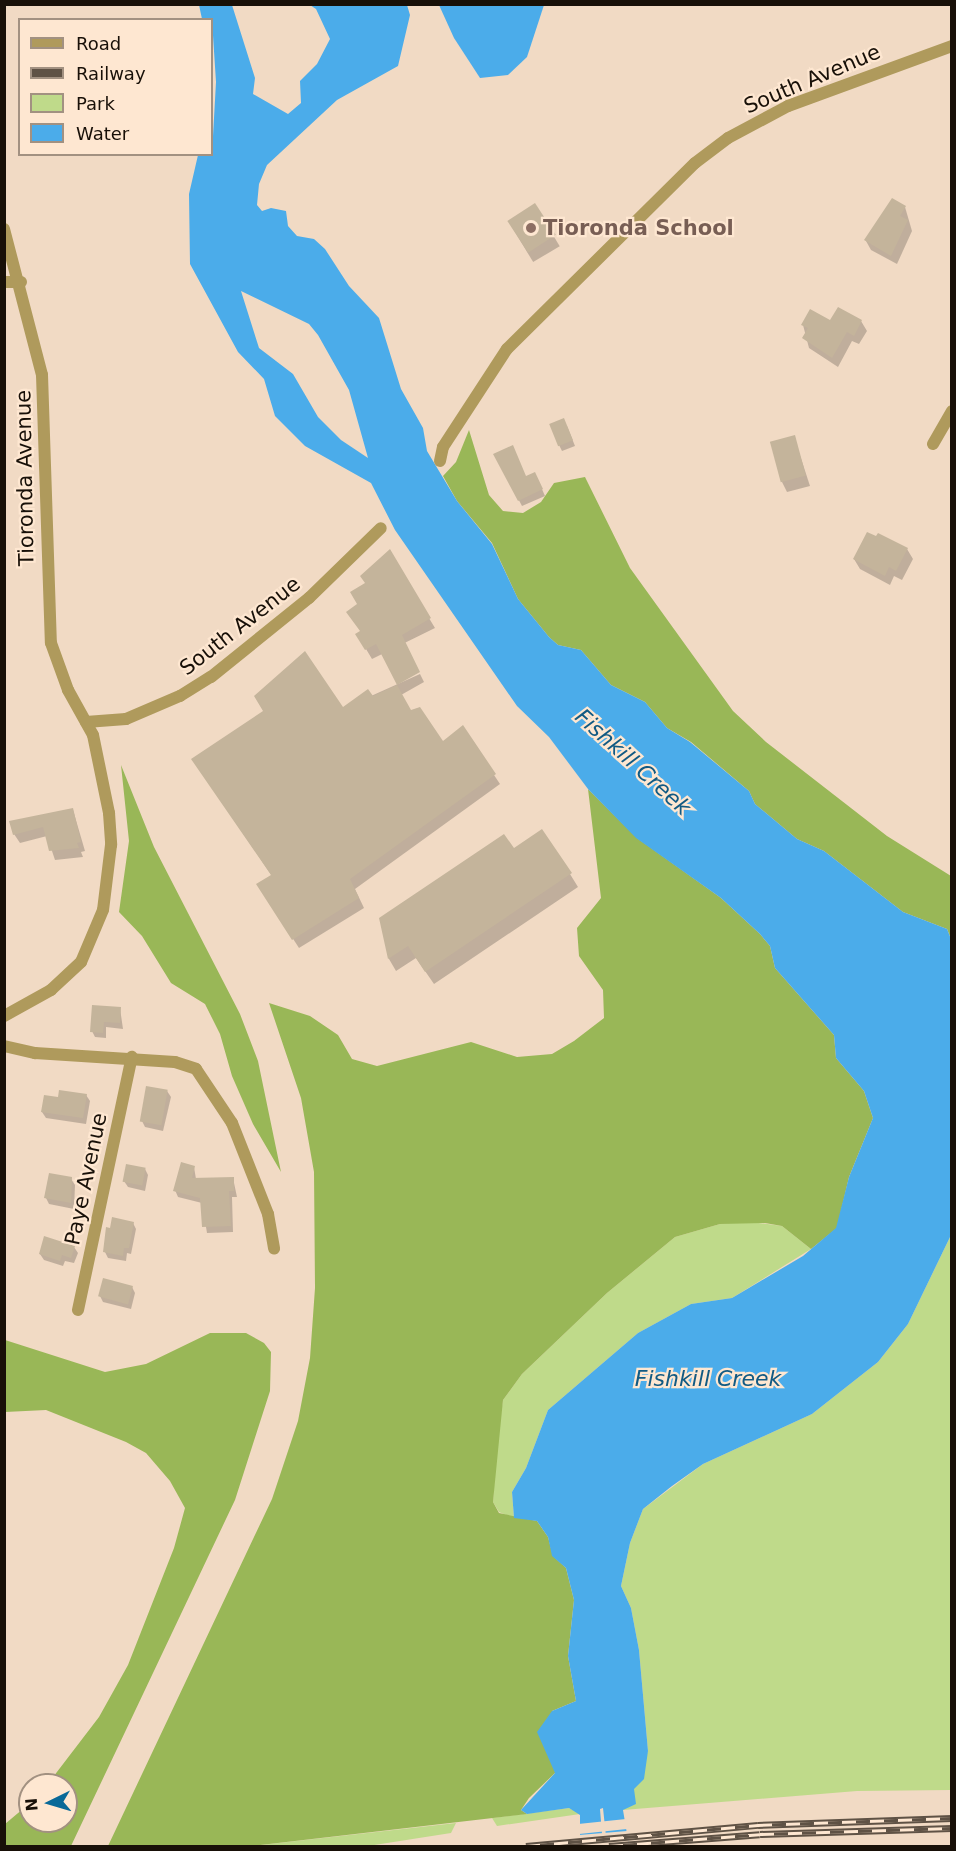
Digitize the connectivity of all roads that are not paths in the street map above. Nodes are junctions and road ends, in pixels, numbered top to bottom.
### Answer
1 (951, 46) edge
2 (4, 229) edge
3 (4, 282) edge
4 (21, 282) junction
5 (951, 411) edge
6 (933, 444) dead end
7 (440, 461) dead end
8 (381, 528) dead end
9 (86, 722) junction
10 (4, 1016) edge
11 (4, 1046) edge
12 (132, 1057) junction
13 (274, 1248) dead end
14 (78, 1310) dead end

1 - 7 street, South Avenue
2 - 4 street, Tioronda Avenue
3 - 4 street
4 - 9 street, Tioronda Avenue
5 - 6 street
8 - 9 street, South Avenue
9 - 10 street
11 - 12 street
12 - 13 street
12 - 14 street, Paye Avenue

